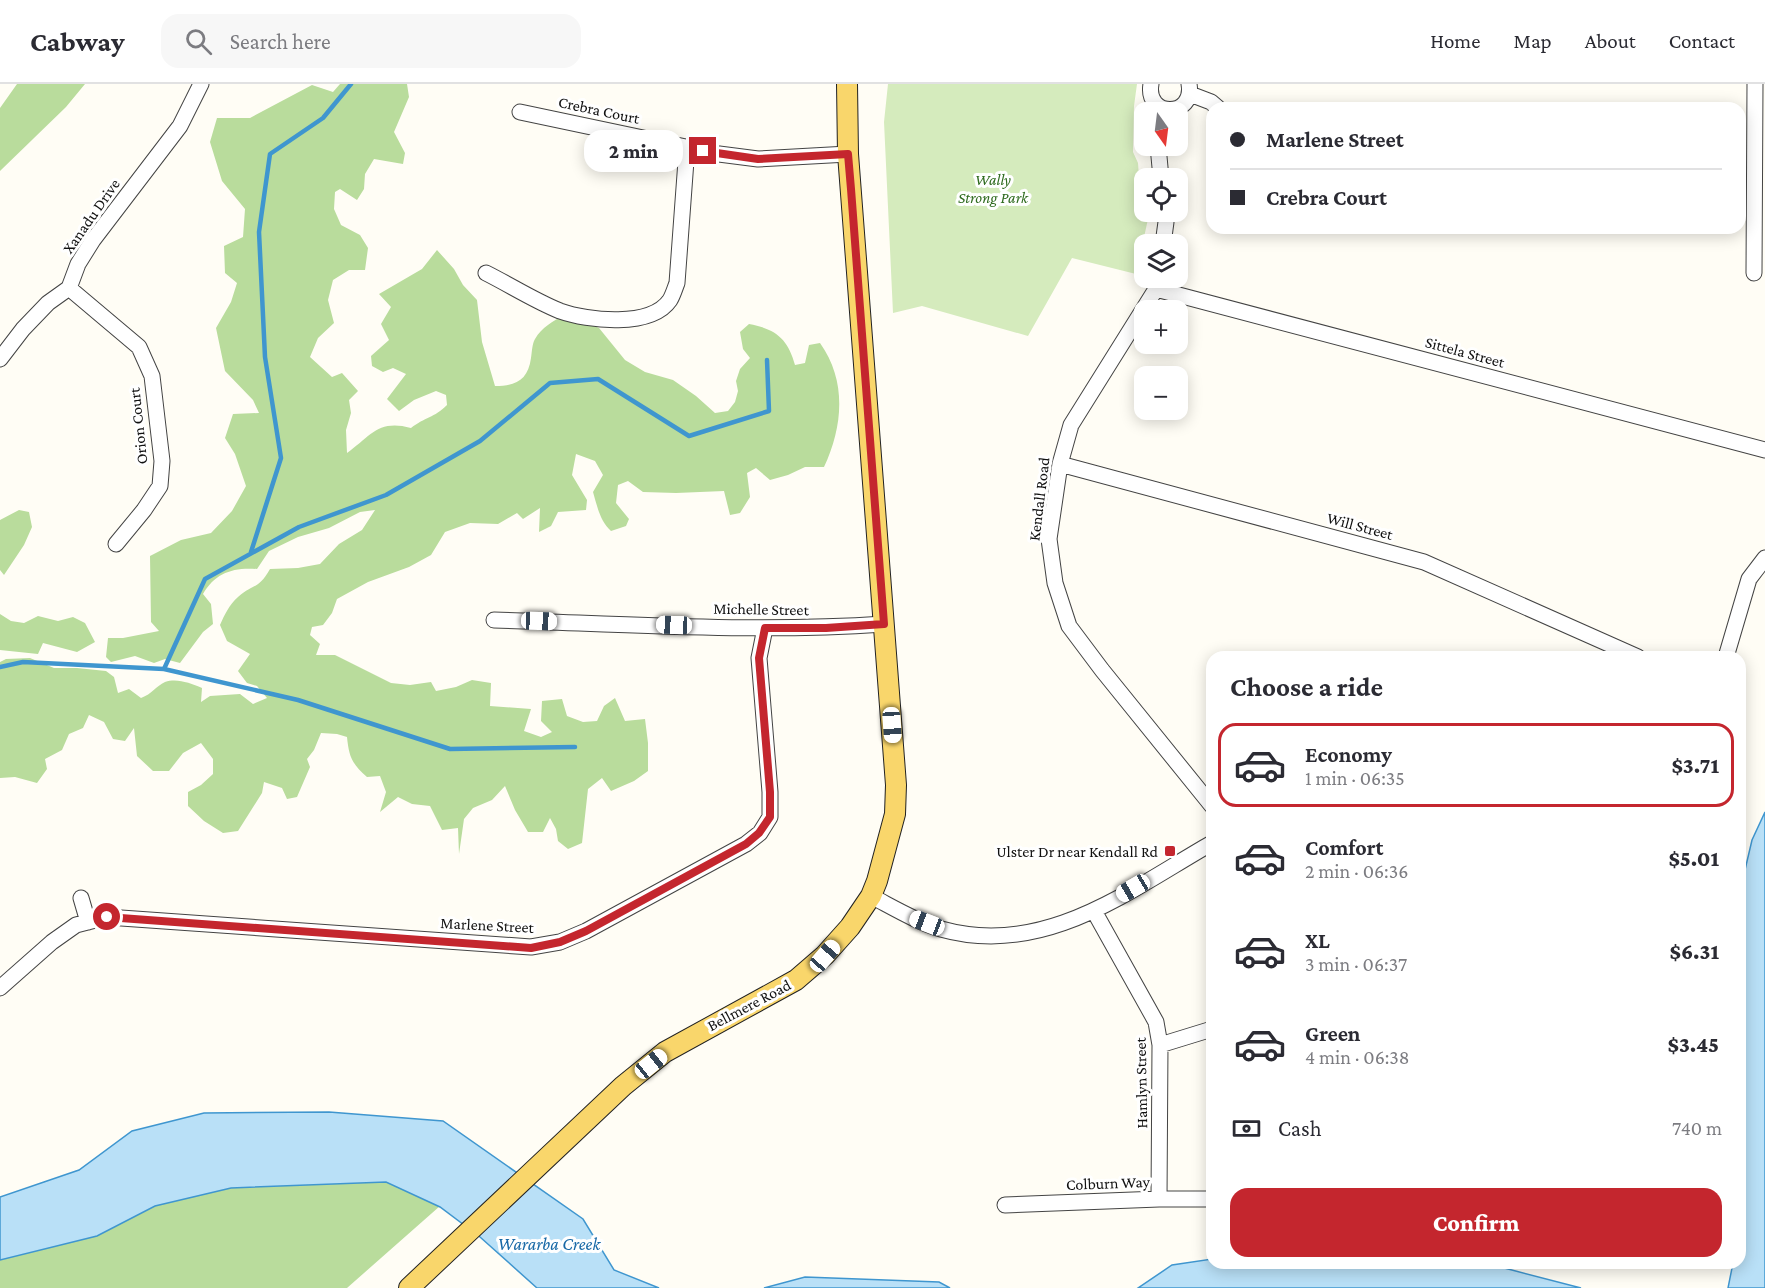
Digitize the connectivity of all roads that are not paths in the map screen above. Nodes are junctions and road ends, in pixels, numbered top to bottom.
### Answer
1 (201, 84) edge
2 (847, 84) edge
3 (1151, 84) edge
4 (1755, 84) edge
5 (1189, 89) edge
6 (1155, 102) edge
7 (1211, 102) edge
8 (520, 112) dead end
9 (687, 147) junction
10 (848, 154) junction
11 (486, 273) dead end
12 (1754, 273) dead end
13 (69, 288) junction
14 (1154, 288) edge
15 (1175, 288) edge
16 (0, 359) edge
17 (1765, 450) edge
18 (1060, 464) junction
19 (116, 544) dead end
20 (1765, 558) edge
21 (494, 620) dead end
22 (884, 624) junction
23 (765, 628) junction
24 (1624, 651) edge
25 (1728, 651) edge
26 (1206, 799) edge
27 (1206, 846) edge
28 (871, 896) junction
29 (81, 898) dead end
30 (1094, 911) junction
31 (88, 922) junction
32 (0, 988) edge
33 (1206, 1031) edge
34 (1160, 1045) junction
35 (1160, 1199) junction
36 (1206, 1199) edge
37 (1005, 1205) dead end
38 (409, 1288) edge

1 - 13 street, Xanadu Drive
2 - 10 main road, Bellmere Road
3 - 6 street
4 - 12 street
5 - 7 street
8 - 9 street, Crebra Court
9 - 10 street, Crebra Court
9 - 11 street
10 - 22 main road, Bellmere Road
13 - 16 street
13 - 19 street, Orion Court
14 - 18 street, Kendall Road
15 - 17 street, Sittela Street
18 - 24 street, Will Street
18 - 26 street, Kendall Road
20 - 25 street
21 - 23 street, Michelle Street
22 - 23 street, Michelle Street
22 - 28 main road, Bellmere Road
23 - 31 street, Marlene Street
27 - 30 street
28 - 30 street
28 - 38 main road, Bellmere Road
29 - 31 street
30 - 34 street, Hamlyn Street
31 - 32 street, Marlene Street
33 - 34 street
34 - 35 street, Hamlyn Street
35 - 36 street, Colburn Way
35 - 37 street, Colburn Way

